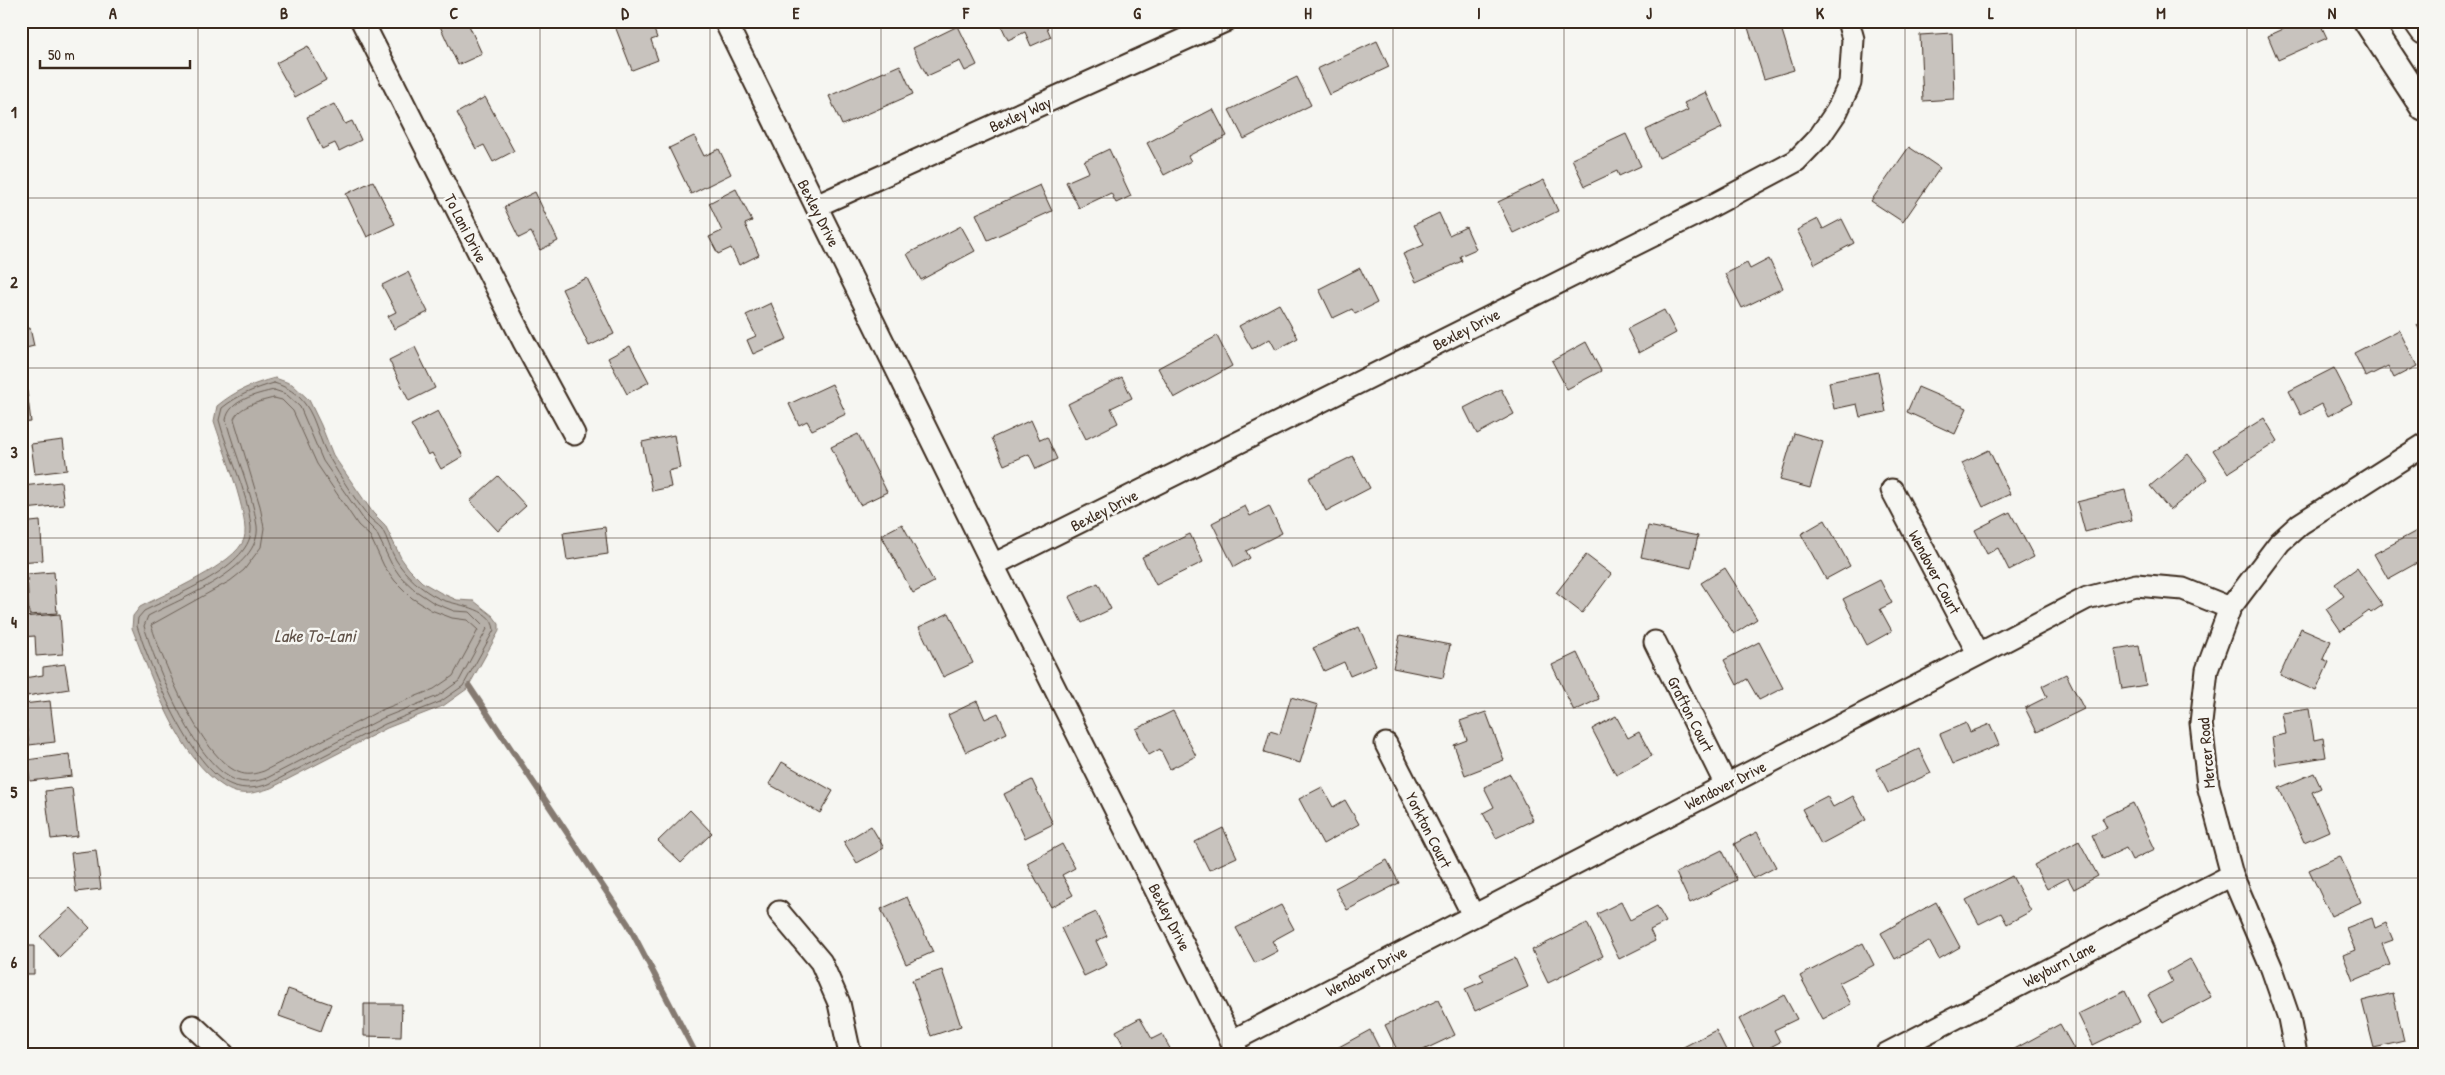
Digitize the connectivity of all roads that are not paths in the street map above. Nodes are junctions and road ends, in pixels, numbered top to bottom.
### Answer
1 (362, 21) edge
2 (725, 21) edge
3 (1225, 21) edge
4 (1848, 21) edge
5 (2368, 21) edge
6 (2417, 21) edge
7 (2424, 31) edge
8 (2424, 108) edge
9 (816, 206) junction
10 (574, 434) dead end
11 (2424, 445) edge
12 (1892, 490) dead end
13 (993, 566) junction
14 (2230, 608) junction
15 (1655, 642) dead end
16 (1978, 654) junction
17 (1386, 744) dead end
18 (1726, 785) junction
19 (2232, 875) junction
20 (779, 912) dead end
21 (1473, 916) junction
22 (193, 1026) dead end
23 (1235, 1047) edge
24 (223, 1054) edge
25 (850, 1054) edge
26 (1886, 1054) edge
27 (2296, 1054) edge

1 - 10 street, To Lani Drive
2 - 9 street, Bexley Drive
3 - 9 street, Bexley Way
4 - 13 street, Bexley Drive
5 - 8 main road
6 - 7 main road
9 - 13 street, Bexley Drive
11 - 14 street, Mercer Road
12 - 16 street, Wendover Court
13 - 23 street, Bexley Drive
14 - 16 street, Wendover Drive
14 - 19 street, Mercer Road
15 - 18 street, Grafton Court
16 - 18 street, Wendover Drive
17 - 21 street, Yorkton Court
18 - 21 street, Wendover Drive
19 - 26 street, Weyburn Lane
19 - 27 street, Mercer Road
20 - 25 street
21 - 23 street, Wendover Drive
22 - 24 street

